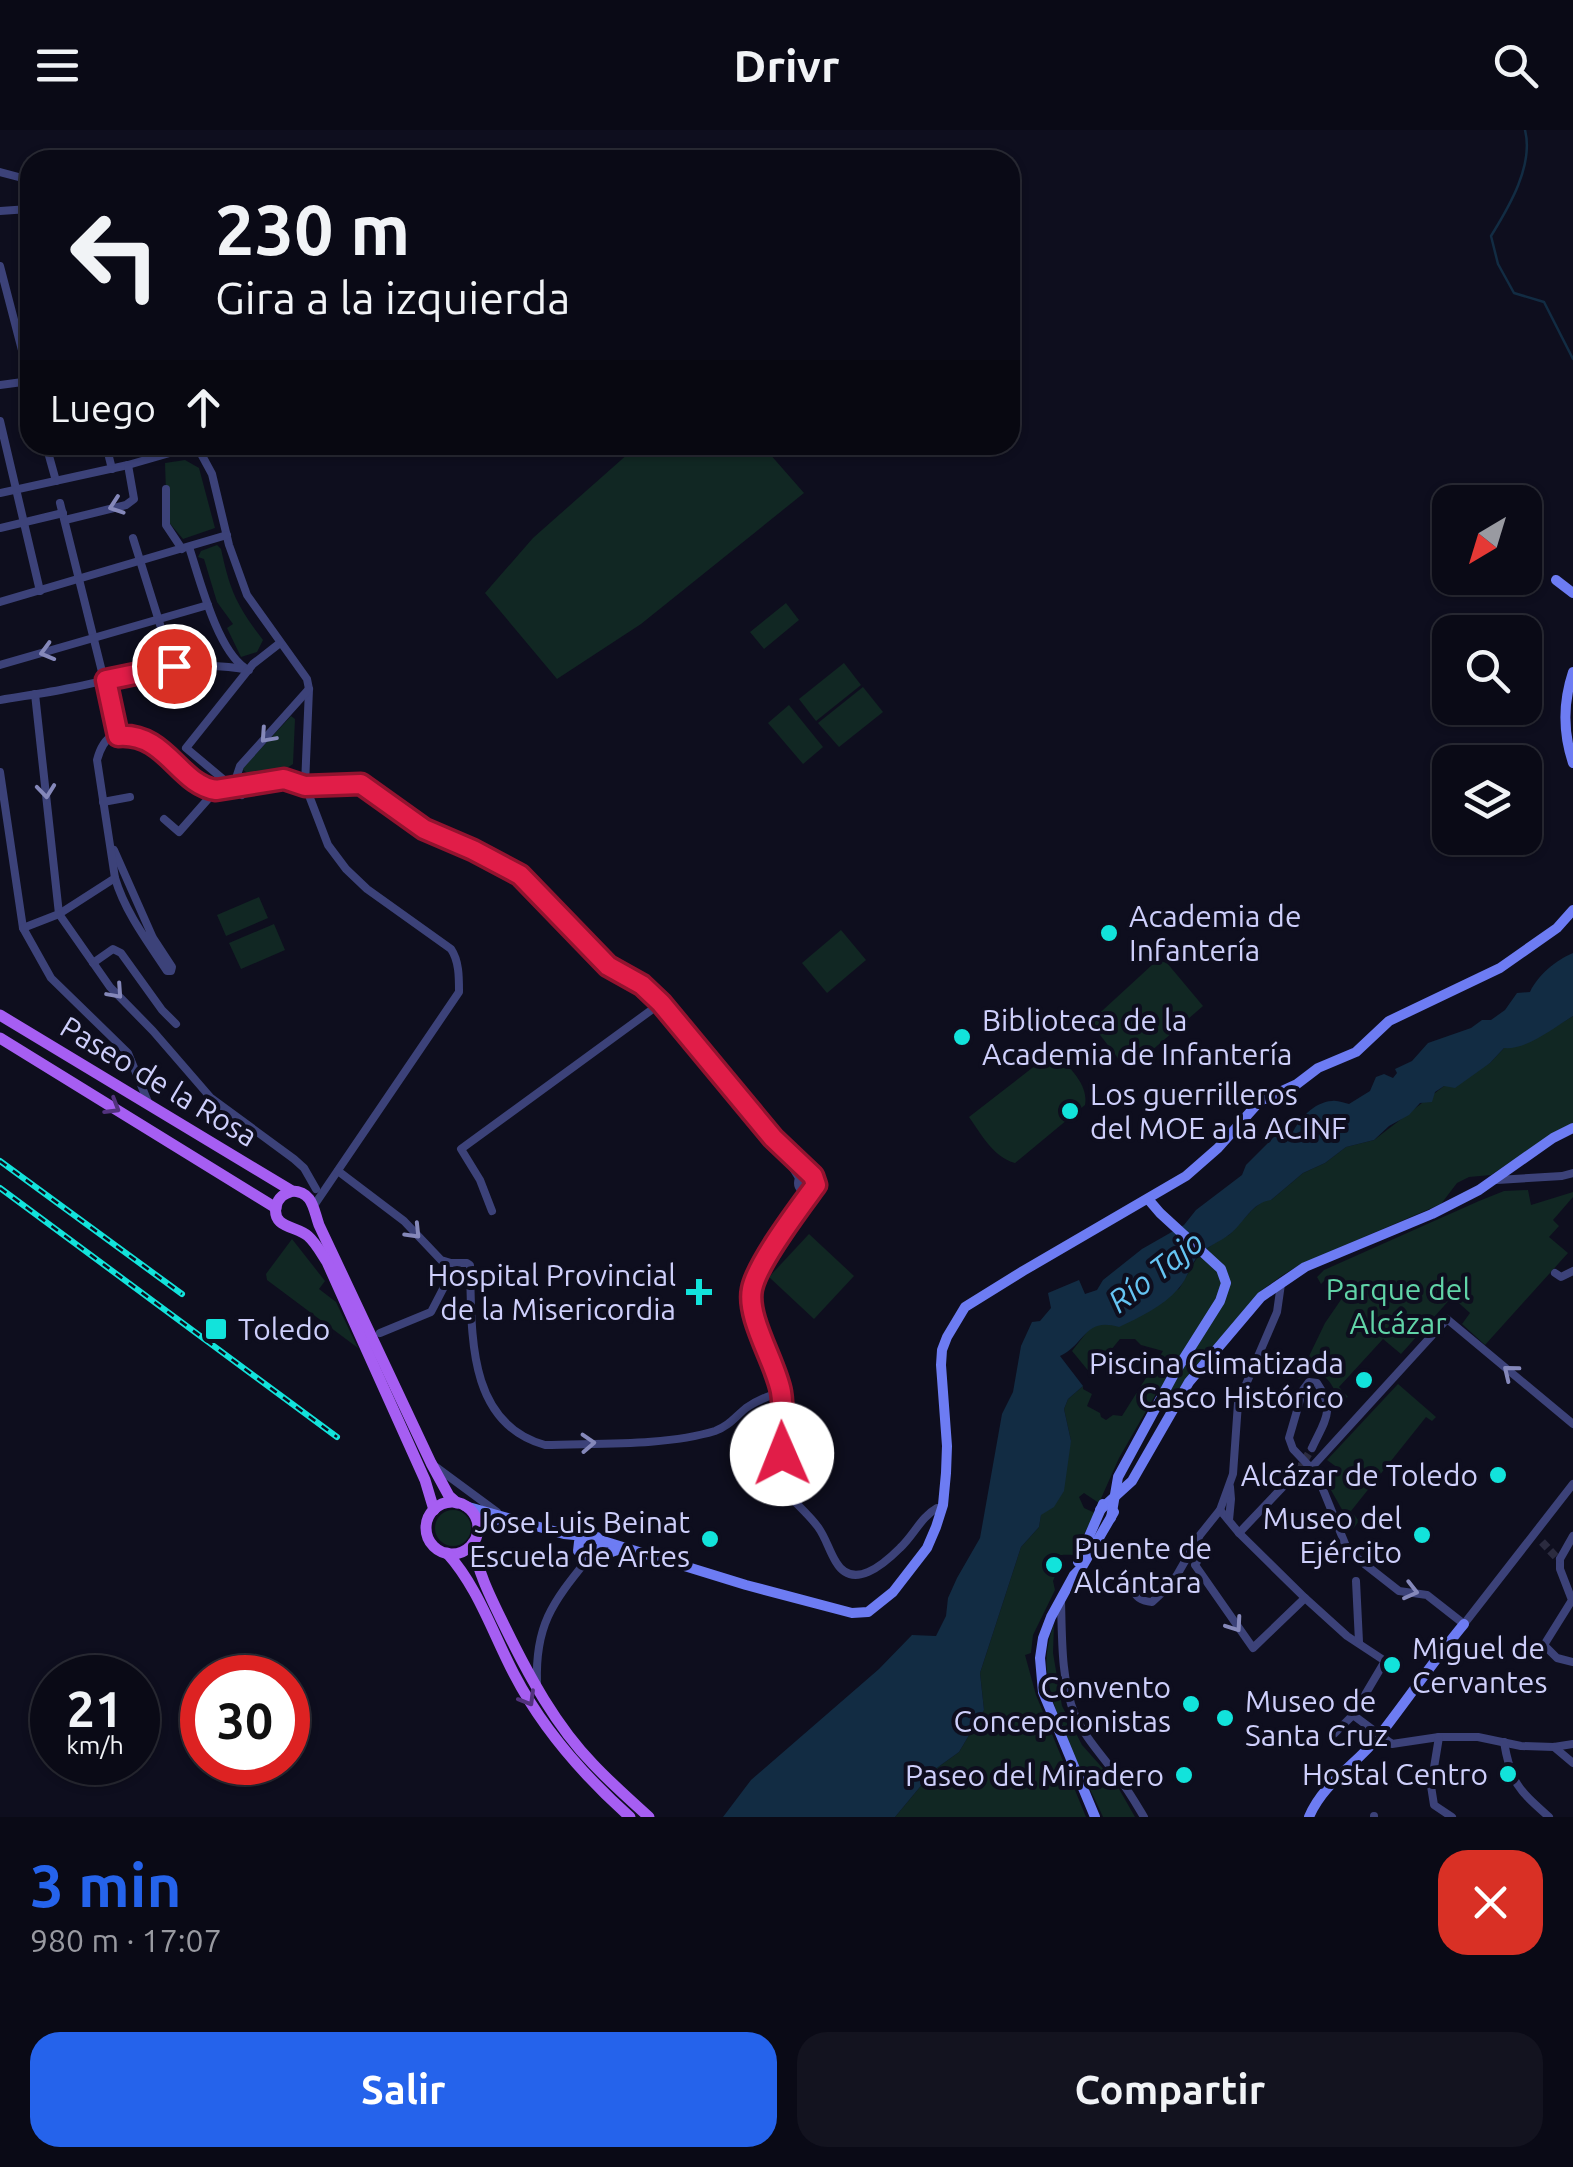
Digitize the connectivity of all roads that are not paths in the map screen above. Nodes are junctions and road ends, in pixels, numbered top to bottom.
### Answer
1 (0, 266) edge
2 (1, 277) edge
3 (20, 345) edge
4 (0, 421) edge
5 (49, 455) edge
6 (108, 455) edge
7 (163, 455) edge
8 (200, 455) edge
9 (128, 465) junction
10 (112, 469) junction
11 (56, 481) junction
12 (166, 488) dead end
13 (16, 489) junction
14 (0, 493) edge
15 (62, 512) junction
16 (23, 523) junction
17 (0, 528) edge
18 (227, 535) junction
19 (132, 538) dead end
20 (185, 548) junction
21 (140, 562) junction
22 (78, 580) junction
23 (40, 591) junction
24 (0, 602) edge
25 (208, 605) junction
26 (158, 620) junction
27 (94, 638) junction
28 (280, 642) junction
29 (0, 666) edge
30 (174, 666) junction
31 (249, 670) junction
32 (1573, 672) edge
33 (106, 680) junction
34 (309, 689) junction
35 (35, 694) junction
36 (0, 700) edge
37 (118, 736) junction
38 (1573, 763) edge
39 (0, 772) edge
40 (232, 786) junction
41 (305, 786) junction
42 (216, 790) junction
43 (242, 795) dead end
44 (130, 797) dead end
45 (104, 802) junction
46 (3, 807) edge
47 (164, 818) dead end
48 (106, 822) junction
49 (116, 878) junction
50 (1573, 910) edge
51 (59, 914) junction
52 (23, 928) junction
53 (93, 963) junction
54 (661, 1003) junction
55 (0, 1015) edge
56 (176, 1024) dead end
57 (0, 1038) edge
58 (149, 1104) junction
59 (1573, 1128) edge
60 (773, 1138) junction
61 (1573, 1173) edge
62 (336, 1175) junction
63 (804, 1176) junction
64 (1492, 1180) junction
65 (292, 1191) junction
66 (805, 1191) junction
67 (1148, 1199) junction
68 (313, 1200) junction
69 (276, 1208) junction
70 (492, 1211) dead end
71 (296, 1228) junction
72 (1573, 1271) edge
73 (1555, 1273) dead end
74 (444, 1278) dead end
75 (1280, 1284) junction
76 (380, 1333) dead end
77 (781, 1392) junction
78 (758, 1401) junction
79 (781, 1406) junction
80 (1573, 1424) edge
81 (1312, 1448) tunnel mouth
82 (431, 1463) junction
83 (1312, 1468) junction
84 (1298, 1471) tunnel mouth
85 (1118, 1477) junction
86 (1132, 1481) junction
87 (1573, 1484) edge
88 (1115, 1496) junction
89 (461, 1504) junction
90 (1224, 1506) junction
91 (942, 1509) junction
92 (434, 1510) junction
93 (1100, 1510) junction
94 (504, 1516) junction
95 (1111, 1518) junction
96 (1239, 1533) junction
97 (564, 1534) junction
98 (1534, 1534) junction
99 (585, 1536) junction
100 (1573, 1536) edge
101 (475, 1539) junction
102 (600, 1540) junction
103 (1198, 1540) junction
104 (1542, 1542) tunnel mouth
105 (624, 1548) junction
106 (447, 1553) junction
107 (602, 1554) junction
108 (582, 1555) junction
109 (1074, 1575) junction
110 (1356, 1581) dead end
111 (1131, 1588) dead end
112 (1305, 1598) junction
113 (1061, 1599) junction
114 (1571, 1603) edge
115 (1464, 1624) junction
116 (1358, 1642) junction
117 (1573, 1662) edge
118 (538, 1688) junction
119 (1352, 1715) junction
120 (1334, 1734) dead end
121 (1380, 1736) junction
122 (1439, 1737) junction
123 (1504, 1742) junction
124 (1573, 1744) edge
125 (1554, 1746) junction
126 (1573, 1763) edge
127 (1434, 1805) junction
128 (1309, 1815) edge
129 (630, 1817) edge
130 (649, 1817) edge
131 (1098, 1817) edge
132 (1144, 1817) edge
133 (1435, 1817) edge
134 (1452, 1817) edge
135 (1549, 1817) edge

1 - 2 street
2 - 3 street
4 - 13 street
5 - 11 street
6 - 10 street
7 - 9 street
8 - 18 street
9 - 10 street
9 -> 15 street
10 - 11 street
11 - 13 street
12 - 20 street
13 - 14 street
13 - 16 street
15 - 16 street
15 - 22 street
16 - 17 street
16 - 23 street
18 - 20 street
18 - 28 street
19 - 21 street
20 - 21 street
20 - 25 street
21 - 22 street
21 - 26 street
22 - 23 street
22 - 27 street
23 - 24 street
25 - 26 street
25 - 31 street
26 - 27 street
26 - 30 street
27 -> 29 street
27 - 33 street
28 - 31 street
28 - 34 street
30 - 31 street
30 - 33 street
31 - 40 street
32 - 38 street
33 - 35 street
33 - 37 street
34 -> 40 street
34 - 41 street
35 - 36 street
35 -> 51 street
37 - 42 street
37 - 45 street
39 - 46 street
40 - 41 street
40 - 42 street
40 - 43 street
41 - 54 street
41 - 62 street
42 - 47 street
44 - 45 street
45 - 48 street
46 - 52 street
48 - 49 street
48 - 49 street
49 - 51 street
50 - 67 street
51 - 52 street
51 - 53 street
52 - 58 street
53 - 56 street
53 -> 68 street
54 - 60 street
54 - 70 street
55 - 58 main road, Paseo de la Rosa
57 -> 69 main road, Paseo de la Rosa
58 - 65 main road, Paseo de la Rosa
59 - 64 street
60 - 63 street
60 - 63 street
61 - 64 street
62 - 68 street
62 - 68 street
62 -> 78 street
63 - 66 street
63 - 66 street
64 - 75 street
65 - 68 main road, Paseo de la Rosa
65 - 69 main road
66 - 77 street
67 - 85 street
67 - 91 street
68 - 71 main road
68 - 82 main road
69 - 71 main road, Paseo de la Rosa
71 - 92 main road, Paseo de la Rosa
72 - 73 street
74 - 76 street
75 - 86 street
75 - 90 street
77 - 78 street
77 - 79 street
78 - 79 street
79 - 91 street
80 -> 83 street
81 - 83 street
82 - 89 main road
82 - 94 street
83 -> 115 street
84 - 96 street
85 - 88 street
85 - 93 street
86 - 88 street
86 - 95 street
87 - 98 street
88 - 93 street
88 - 95 street
89 - 92 main road
89 - 94 street
89 - 101 main road
90 - 96 street
90 - 103 street
91 - 105 street
92 - 106 main road
93 - 109 street
94 - 97 street
94 - 101 street
95 - 109 street
96 - 112 street
97 - 99 street
97 - 108 street
98 - 104 street
98 - 115 street
99 - 102 street
99 - 108 street
100 - 114 street
101 - 106 main road
101 - 118 main road
102 - 105 street
102 - 107 street
103 - 111 street
103 -> 112 street
105 - 107 street
106 -> 129 main road
107 - 108 street
108 - 118 street
109 - 113 street
110 - 116 street
112 - 116 street
113 - 131 street
113 - 132 street
114 - 117 street
115 - 121 street
116 - 119 street
118 - 130 main road
119 - 120 street
119 - 121 street
121 - 122 street
121 - 128 street
122 - 123 street
122 - 127 street
123 - 125 street
123 - 135 street
124 - 125 street
125 - 126 street
127 - 133 street
127 - 134 street

